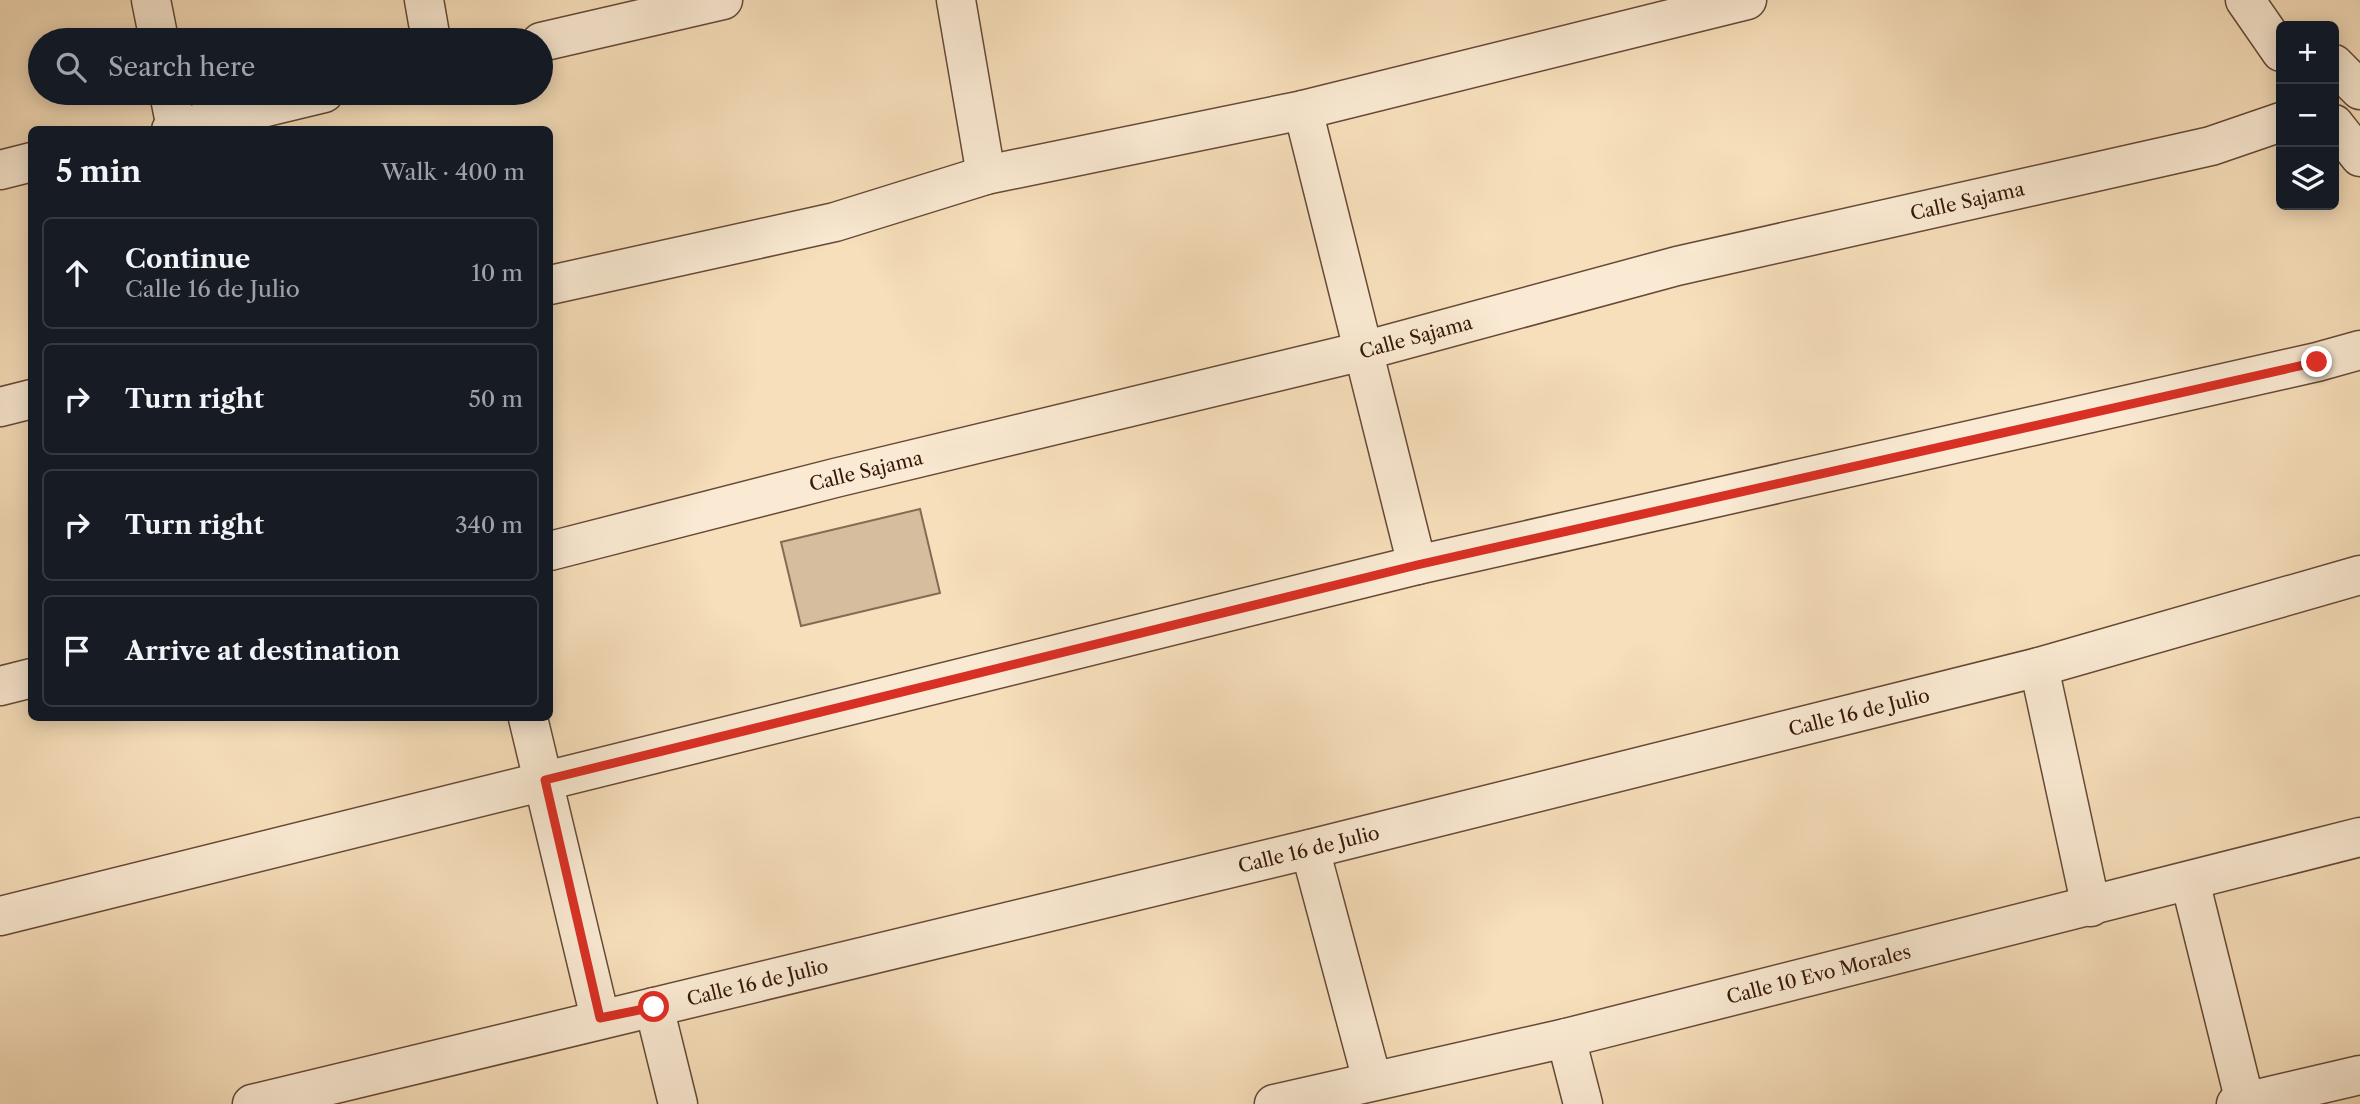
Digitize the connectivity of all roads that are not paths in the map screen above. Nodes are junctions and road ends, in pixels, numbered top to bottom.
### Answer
1 (151, 0) edge
2 (424, 0) edge
3 (956, 0) edge
4 (1747, 0) edge
5 (2245, 0) edge
6 (2260, 0) edge
7 (700, 3) edge
8 (2284, 21) edge
9 (157, 28) edge
10 (429, 28) edge
11 (553, 39) edge
12 (2276, 45) edge
13 (248, 105) edge
14 (1303, 110) junction
15 (172, 117) edge
16 (2276, 124) edge
17 (2339, 131) edge
18 (2360, 158) edge
19 (28, 163) edge
20 (0, 170) edge
21 (986, 175) junction
22 (553, 284) edge
23 (2360, 350) edge
24 (1363, 351) junction
25 (28, 401) edge
26 (0, 407) edge
27 (553, 550) edge
28 (1417, 565) junction
29 (2360, 575) edge
30 (2039, 667) junction
31 (28, 679) edge
32 (0, 686) edge
33 (529, 721) edge
34 (545, 780) junction
35 (2360, 837) edge
36 (1310, 849) junction
37 (2190, 881) junction
38 (2091, 907) junction
39 (0, 916) edge
40 (654, 1007) junction
41 (600, 1018) junction
42 (1566, 1038) junction
43 (2360, 1074) edge
44 (1372, 1080) junction
45 (2241, 1103) edge
46 (252, 1104) edge
47 (678, 1104) edge
48 (1274, 1104) edge
49 (1584, 1104) edge

1 - 9 street
2 - 10 street
3 - 21 street
4 - 14 street
5 - 12 street
6 - 8 street
7 - 11 street
13 - 15 street
14 - 21 street
14 - 24 street
16 - 24 street, Calle Sajama
17 - 18 street
19 - 20 street
21 - 22 street
23 - 28 street
24 - 27 street, Calle Sajama
24 - 28 street
25 - 26 street
28 - 34 street
29 - 30 street, Calle 16 de Julio
30 - 36 street, Calle 16 de Julio
30 - 38 street
31 - 32 street
33 - 34 street
34 - 39 street
34 - 41 street
35 - 37 street, Calle 10 Evo Morales
36 - 40 street, Calle 16 de Julio
36 - 44 street
37 - 38 street, Calle 10 Evo Morales
37 - 45 street
38 - 42 street, Calle 10 Evo Morales
40 - 41 street, Calle 16 de Julio
40 - 47 street
41 - 46 street, Calle 16 de Julio
42 - 44 street, Calle 10 Evo Morales
42 - 49 street
43 - 45 street
44 - 48 street, Calle 10 Evo Morales

